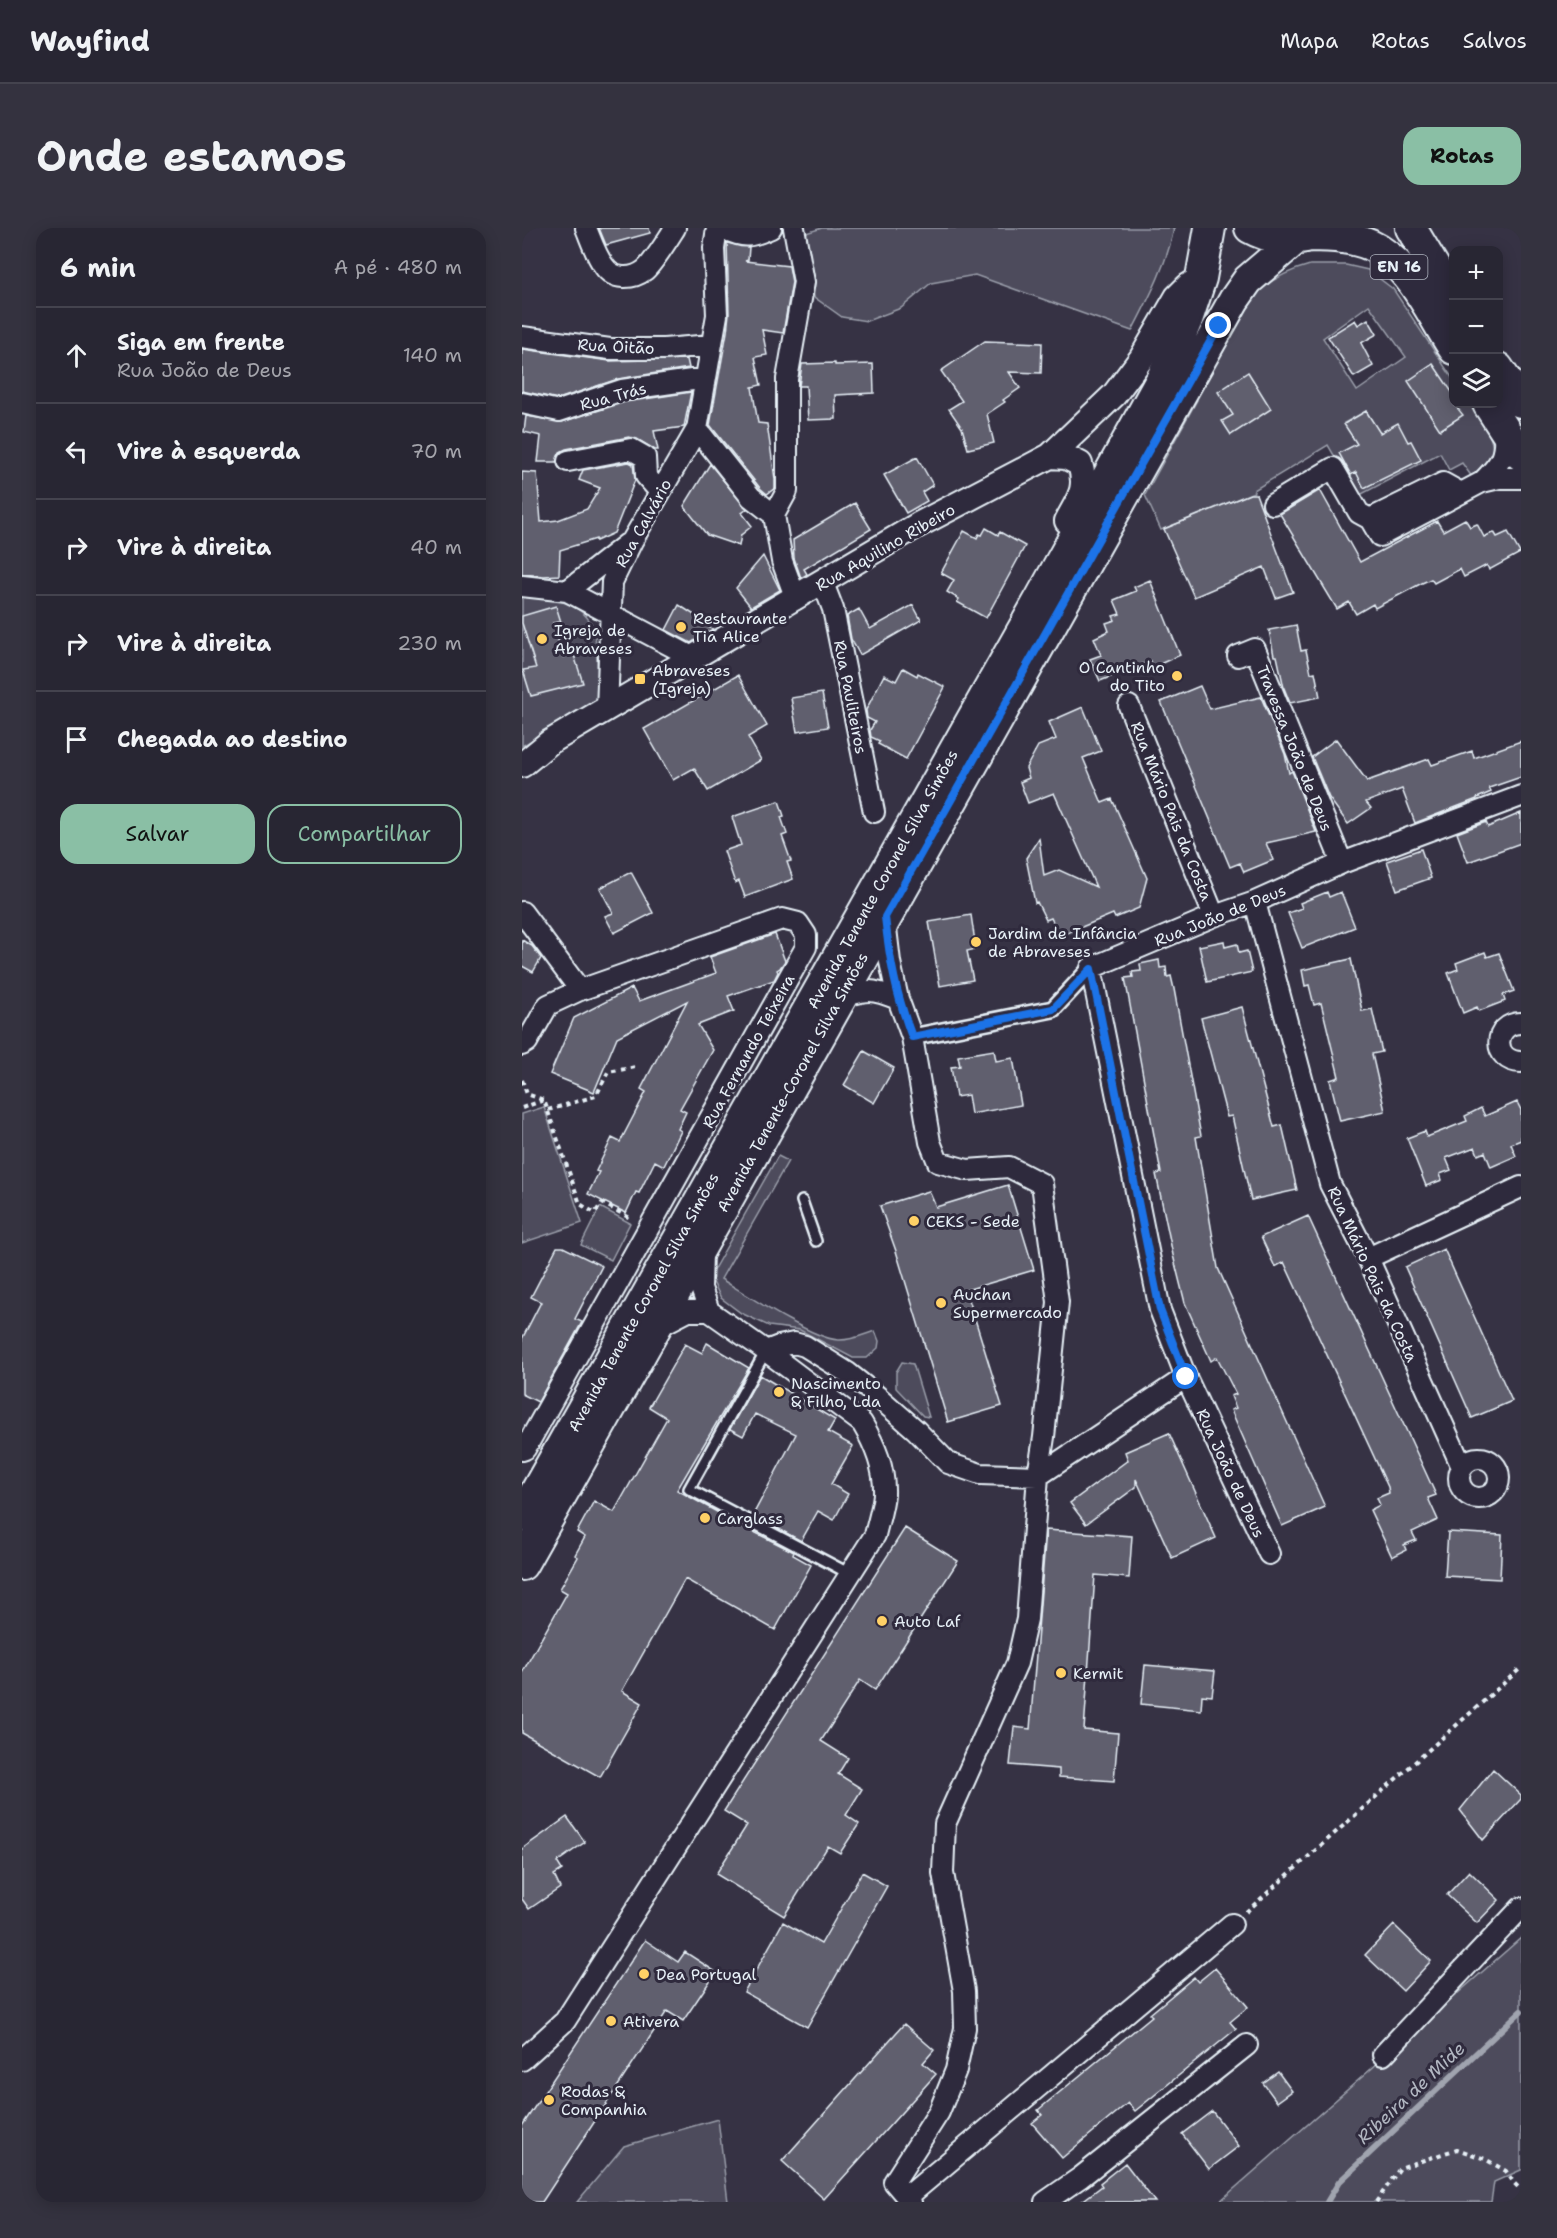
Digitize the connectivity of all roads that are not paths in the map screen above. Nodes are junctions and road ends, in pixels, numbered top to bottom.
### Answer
1 (586, 228) edge
2 (675, 228) edge
3 (718, 228) edge
4 (771, 228) edge
5 (794, 228) edge
6 (1210, 228) edge
7 (1250, 228) edge
8 (1311, 234) edge
9 (1416, 234) edge
10 (1200, 278) junction
11 (1449, 291) edge
12 (522, 337) edge
13 (1449, 341) edge
14 (711, 345) junction
15 (1503, 375) edge
16 (706, 378) junction
17 (1521, 402) edge
18 (522, 404) edge
19 (1496, 416) edge
20 (697, 429) junction
21 (1521, 455) edge
22 (1050, 456) junction
23 (568, 461) dead end
24 (1521, 478) edge
25 (1482, 482) junction
26 (660, 492) junction
27 (1273, 504) dead end
28 (774, 515) junction
29 (632, 541) junction
30 (1056, 570) junction
31 (823, 583) junction
32 (522, 586) edge
33 (567, 591) junction
34 (796, 599) junction
35 (609, 613) junction
36 (1238, 656) dead end
37 (694, 658) junction
38 (1129, 706) dead end
39 (608, 709) junction
40 (522, 765) edge
41 (1521, 796) edge
42 (874, 813) dead end
43 (1342, 863) junction
44 (1255, 902) junction
45 (522, 912) edge
46 (1214, 916) junction
47 (885, 917) junction
48 (1091, 969) junction
49 (580, 990) junction
50 (840, 998) junction
51 (898, 999) junction
52 (1521, 1023) edge
53 (912, 1037) junction
54 (522, 1045) edge
55 (1521, 1062) edge
56 (1521, 1187) edge
57 (802, 1201) dead end
58 (816, 1241) dead end
59 (702, 1242) junction
60 (1368, 1258) junction
61 (709, 1311) junction
62 (654, 1329) junction
63 (766, 1351) junction
64 (1186, 1377) junction
65 (522, 1450) edge
66 (1462, 1467) dead end
67 (1038, 1476) junction
68 (522, 1516) edge
69 (1269, 1554) dead end
70 (522, 1565) edge
71 (850, 1574) junction
72 (1521, 1908) edge
73 (1232, 1924) road end
74 (1247, 2045) dead end
75 (1383, 2055) dead end
76 (522, 2060) edge
77 (909, 2200) edge
78 (1045, 2202) edge

1 - 2 street
3 - 4 street
3 - 14 street, Rua Calvário
5 - 28 street
6 - 10 main road, Avenida Tenente Coronel Silva Simões
7 - 8 main road
8 - 13 main road, EN 16
8 - 47 main road, Avenida Tenente-Coronel Silva Simões
9 - 11 main road, EN 16
10 - 22 street, Rua Aquilino Ribeiro
10 - 30 main road, Avenida Tenente Coronel Silva Simões
12 - 14 street, Rua Oitão
14 - 16 street, Rua Calvário
15 - 17 main road
16 - 18 street, Rua Trás
16 - 20 street, Rua Calvário
19 - 21 main road
19 - 25 street
20 - 26 street, Rua Calvário
20 - 28 street
22 - 30 street
22 - 31 street, Rua Aquilino Ribeiro
23 - 26 street
24 - 25 street
25 - 27 street
26 - 29 street, Rua Calvário
28 - 34 street
29 - 33 street
29 - 35 street, Rua Calvário
30 - 68 main road, Avenida Tenente Coronel Silva Simões
31 - 34 street, Rua Aquilino Ribeiro
31 - 42 street, Rua Pauliteiros
32 - 33 street
33 - 35 street
34 - 37 street, Rua Aquilino Ribeiro
35 - 37 street
35 - 39 street, Rua Calvário
36 - 43 street, Travessa João de Deus
37 - 39 street, Rua Aquilino Ribeiro
38 - 46 street, Rua Mário Pais da Costa
39 - 40 street, Rua Aquilino Ribeiro
41 - 43 street, Rua João de Deus
43 - 44 street, Rua João de Deus
44 - 46 street, Rua João de Deus
44 - 60 street, Rua Mário Pais da Costa
45 - 49 street
46 - 48 street, Rua João de Deus
47 - 50 main road, Avenida Tenente-Coronel Silva Simões
47 - 51 street
48 - 53 street
48 - 64 street, Rua João de Deus
49 - 54 street, Rua Fernando Teixeira
49 - 65 street, Rua Fernando Teixeira
50 - 51 street
50 - 59 main road, Avenida Tenente-Coronel Silva Simões
51 - 53 street
52 - 55 street
53 - 67 street
56 - 60 street
57 - 58 lane
59 - 61 street
59 - 62 main road, Avenida Tenente-Coronel Silva Simões
60 - 66 street, Rua Mário Pais da Costa
61 - 62 street
61 - 63 street
62 - 70 main road, Avenida Tenente-Coronel Silva Simões
63 - 67 street
63 - 71 street
63 - 71 lane
64 - 67 street
64 - 69 street, Rua João de Deus
67 - 77 street
71 - 76 street
72 - 75 street
73 - 77 street
74 - 78 street

